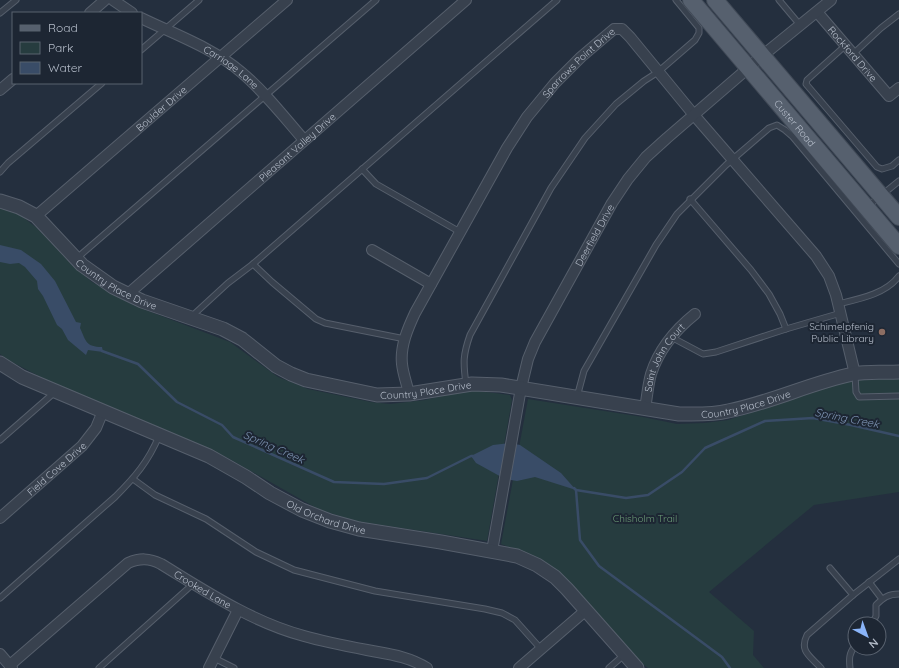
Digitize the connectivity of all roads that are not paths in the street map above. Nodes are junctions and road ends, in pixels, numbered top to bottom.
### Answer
1 (16, 0) edge
2 (105, 0) edge
3 (113, 0) edge
4 (199, 0) edge
5 (287, 0) edge
6 (376, 0) edge
7 (466, 0) edge
8 (557, 0) edge
9 (676, 0) edge
10 (691, 0) edge
11 (779, 0) edge
12 (831, 0) edge
13 (719, 1) edge
14 (91, 12) edge
15 (131, 12) edge
16 (816, 12) junction
17 (0, 14) edge
18 (899, 14) edge
19 (142, 18) edge
20 (800, 25) junction
21 (165, 30) junction
22 (846, 45) junction
23 (142, 49) edge
24 (853, 54) junction
25 (762, 56) junction
26 (221, 57) junction
27 (748, 68) junction
28 (658, 72) junction
29 (12, 80) edge
30 (101, 84) edge
31 (899, 88) edge
32 (0, 90) edge
33 (265, 96) junction
34 (694, 115) junction
35 (304, 140) junction
36 (732, 159) junction
37 (899, 160) edge
38 (362, 168) junction
39 (0, 172) edge
40 (899, 181) edge
41 (881, 195) junction
42 (690, 199) junction
43 (0, 201) edge
44 (866, 207) junction
45 (36, 216) junction
46 (899, 217) edge
47 (460, 232) junction
48 (899, 246) edge
49 (372, 250) dead end
50 (76, 259) junction
51 (253, 264) junction
52 (899, 264) edge
53 (898, 278) edge
54 (431, 284) junction
55 (128, 294) junction
56 (839, 308) junction
57 (695, 314) dead end
58 (191, 318) junction
59 (786, 329) junction
60 (671, 337) junction
61 (405, 339) junction
62 (0, 363) edge
63 (899, 372) edge
64 (855, 374) junction
65 (466, 384) junction
66 (521, 388) junction
67 (55, 392) junction
68 (409, 394) junction
69 (899, 396) edge
70 (577, 398) junction
71 (645, 408) junction
72 (103, 411) junction
73 (159, 435) junction
74 (0, 440) edge
75 (133, 479) junction
76 (0, 518) edge
77 (492, 551) junction
78 (899, 558) edge
79 (830, 568) dead end
80 (869, 582) junction
81 (193, 584) junction
82 (899, 594) edge
83 (853, 595) junction
84 (0, 598) edge
85 (882, 598) junction
86 (238, 610) junction
87 (585, 611) junction
88 (876, 616) edge
89 (541, 649) junction
90 (0, 654) edge
91 (624, 655) junction
92 (850, 656) edge
93 (214, 658) junction
94 (11, 666) edge
95 (99, 668) edge
96 (209, 668) edge
97 (234, 668) edge
98 (427, 668) edge
99 (519, 668) edge
100 (609, 668) edge
101 (637, 668) edge
102 (820, 668) edge
103 (850, 668) edge

1 - 17 lane
2 - 14 street
3 - 15 street
4 - 21 lane
5 - 26 street, Boulder Drive
6 - 33 lane
7 - 35 street, Pleasant Valley Drive
8 - 38 lane
9 - 28 lane
10 - 27 main road, Custer Road
11 - 20 lane
12 - 16 street, Deerfield Drive
13 - 25 main road, Custer Road
16 - 20 street, Deerfield Drive
16 - 22 street, Rockford Drive
18 - 24 lane
19 - 21 street, Carriage Lane
20 - 25 street, Deerfield Drive
21 - 23 lane
21 - 26 street, Carriage Lane
22 - 24 street, Rockford Drive
22 - 37 lane
24 - 31 street, Rockford Drive
25 - 27 street, Deerfield Drive
25 - 41 main road, Custer Road
26 - 33 street, Carriage Lane
26 - 45 street, Boulder Drive
27 - 34 street, Deerfield Drive
27 - 44 main road, Custer Road
28 - 34 street, Sparrows Point Drive
28 - 47 street, Sparrows Point Drive
28 - 65 lane
29 - 32 street
30 - 39 lane
33 - 35 street, Carriage Lane
33 - 50 lane
34 - 36 street, Sparrows Point Drive
34 - 66 street, Deerfield Drive
35 - 55 street, Pleasant Valley Drive
36 - 42 lane
36 - 52 lane
36 - 56 street, Sparrows Point Drive
38 - 47 lane
38 - 51 lane
40 - 41 lane
41 - 44 lane
41 - 46 main road, Custer Road
42 - 59 lane
42 - 70 lane
43 - 45 street, Country Place Drive
44 - 48 main road, Custer Road
45 - 50 street, Country Place Drive
47 - 54 street, Sparrows Point Drive
49 - 54 street
50 - 55 street, Country Place Drive
51 - 58 lane
51 - 61 lane
53 - 56 lane
54 - 61 street, Sparrows Point Drive
55 - 58 street, Country Place Drive
56 - 59 lane
56 - 64 street, Sparrows Point Drive
57 - 60 street, Saint John Court
58 - 68 street, Country Place Drive
59 - 60 lane
60 - 71 street, Saint John Court
61 - 68 street, Sparrows Point Drive
62 - 67 street, Old Orchard Drive
63 - 64 street, Country Place Drive
64 - 69 lane
64 - 71 street, Country Place Drive
65 - 66 street, Country Place Drive
65 - 68 street, Country Place Drive
66 - 70 street, Country Place Drive
66 - 77 street, Deerfield Drive
67 - 72 street, Old Orchard Drive
67 - 74 lane
70 - 71 street, Country Place Drive
72 - 73 street, Old Orchard Drive
72 - 76 street, Field Cove Drive
73 - 75 lane
73 - 77 street, Old Orchard Drive
75 - 84 lane
75 - 89 lane
77 - 87 street, Old Orchard Drive
78 - 80 lane
79 - 83 lane
80 - 83 lane
80 - 85 lane
81 - 86 street, Crooked Lane
81 - 94 street, Crooked Lane
81 - 95 lane
82 - 85 lane
83 - 102 lane
85 - 88 lane
86 - 93 street
86 - 98 street, Crooked Lane
87 - 89 street
87 - 91 street, Old Orchard Drive
89 - 99 street
90 - 94 street
91 - 100 lane
91 - 101 street, Old Orchard Drive
92 - 103 lane
93 - 96 street
93 - 97 lane

